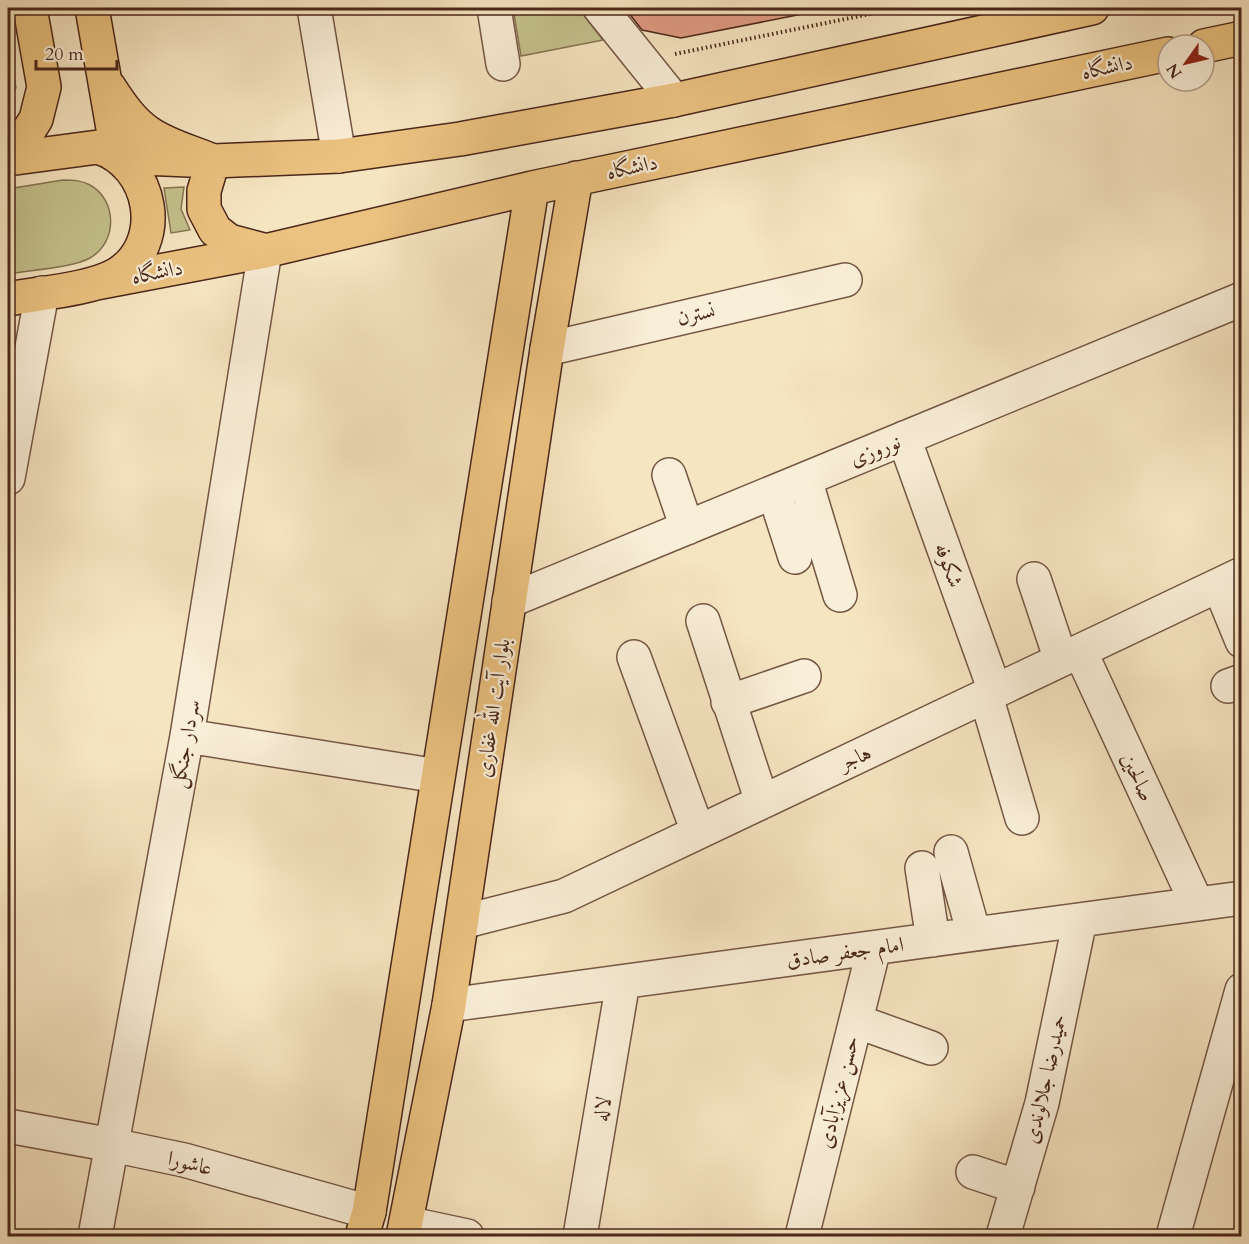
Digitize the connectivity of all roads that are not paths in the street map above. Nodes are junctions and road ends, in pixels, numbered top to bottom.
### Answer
1 (30, 8) edge
2 (92, 8) edge
3 (314, 8) edge
4 (494, 8) edge
5 (600, 8) edge
6 (1092, 8) edge
7 (1242, 38) edge
8 (1216, 43) edge
9 (1156, 57) edge
10 (502, 64) dead end
11 (105, 83) junction
12 (674, 100) junction
13 (339, 156) junction
14 (118, 157) junction
15 (9, 159) edge
16 (213, 161) junction
17 (576, 178) junction
18 (532, 188) junction
19 (265, 251) junction
20 (845, 280) dead end
21 (96, 283) junction
22 (42, 293) junction
23 (8, 299) edge
24 (1242, 299) edge
25 (547, 349) junction
26 (13, 415) edge
27 (904, 438) junction
28 (669, 475) dead end
29 (8, 478) edge
30 (805, 479) junction
31 (774, 492) junction
32 (687, 528) junction
33 (795, 556) dead end
34 (1034, 579) dead end
35 (1230, 580) edge
36 (840, 594) dead end
37 (509, 601) junction
38 (703, 621) dead end
39 (1242, 641) edge
40 (1070, 655) junction
41 (634, 657) dead end
42 (804, 676) dead end
43 (990, 694) junction
44 (729, 702) junction
45 (188, 736) junction
46 (438, 776) junction
47 (762, 802) junction
48 (1022, 818) dead end
49 (698, 832) junction
50 (951, 852) dead end
51 (922, 868) dead end
52 (1242, 898) edge
53 (1197, 904) junction
54 (1080, 920) junction
55 (462, 922) junction
56 (974, 934) junction
57 (933, 940) junction
58 (874, 948) junction
59 (622, 982) junction
60 (1242, 990) edge
61 (449, 1005) junction
62 (856, 1022) junction
63 (931, 1048) dead end
64 (8, 1126) edge
65 (112, 1145) junction
66 (973, 1172) dead end
67 (1018, 1187) junction
68 (366, 1224) edge
69 (404, 1230) edge
70 (95, 1236) edge
71 (467, 1236) edge
72 (580, 1236) edge
73 (802, 1236) edge
74 (1003, 1236) edge
75 (1173, 1236) edge

1 - 15 main road
2 - 11 main road
3 - 13 street
4 - 10 street
5 - 12 street
6 - 12 main road
7 - 8 main road
9 - 17 main road, دانشگاه
11 - 14 main road
11 - 16 main road
12 - 13 main road
13 - 16 main road
14 - 15 main road
14 - 16 main road
14 - 21 main road
16 - 19 main road
17 - 18 main road, دانشگاه
17 - 25 main road, بلوار آیت الله غفاری
18 - 19 main road, دانشگاه
18 - 46 main road, بلوار آیت الله غفاری
19 - 21 main road, دانشگاه
19 - 45 street, سردار جنگل
20 - 25 street, نسترن
21 - 22 main road, دانشگاه
22 - 23 main road, دانشگاه
22 - 26 street
24 - 27 street, نوروزی
25 - 37 main road, بلوار آیت الله غفاری
26 - 29 street
27 - 30 street, نوروزی
27 - 43 street, شکوفه
28 - 32 street
30 - 31 street, نوروزی
30 - 36 street
31 - 32 street, نوروزی
31 - 33 street
32 - 37 street, نوروزی
34 - 40 street, صالحین
35 - 39 street
35 - 40 street, هاجر
37 - 55 main road, بلوار آیت الله غفاری
38 - 44 street
40 - 43 street, هاجر
40 - 53 street, صالحین
41 - 49 street
42 - 44 street
43 - 47 street, هاجر
43 - 48 street, شکوفه
44 - 47 street
45 - 46 street
45 - 65 street, سردار جنگل
46 - 68 main road, بلوار آیت الله غفاری
47 - 49 street, هاجر
49 - 55 street, هاجر
50 - 56 street
51 - 57 street
52 - 53 street, امام جعفر صادق
53 - 54 street, امام جعفر صادق
54 - 56 street, امام جعفر صادق
54 - 67 street, حمیدرضا جلالوندی
55 - 61 main road, بلوار آیت الله غفاری
56 - 57 street, امام جعفر صادق
57 - 58 street, امام جعفر صادق
58 - 59 street, امام جعفر صادق
58 - 62 street, حسن عزیزآبادی
59 - 61 street, امام جعفر صادق
59 - 72 street, لاله
60 - 75 street
61 - 69 main road, بلوار آیت الله غفاری
62 - 63 street
62 - 73 street, حسن عزیزآبادی
64 - 65 street, عاشورا
65 - 68 street, عاشورا
65 - 70 street, سردار جنگل
66 - 67 street
67 - 74 street, حمیدرضا جلالوندی
68 - 69 main road
69 - 71 street

